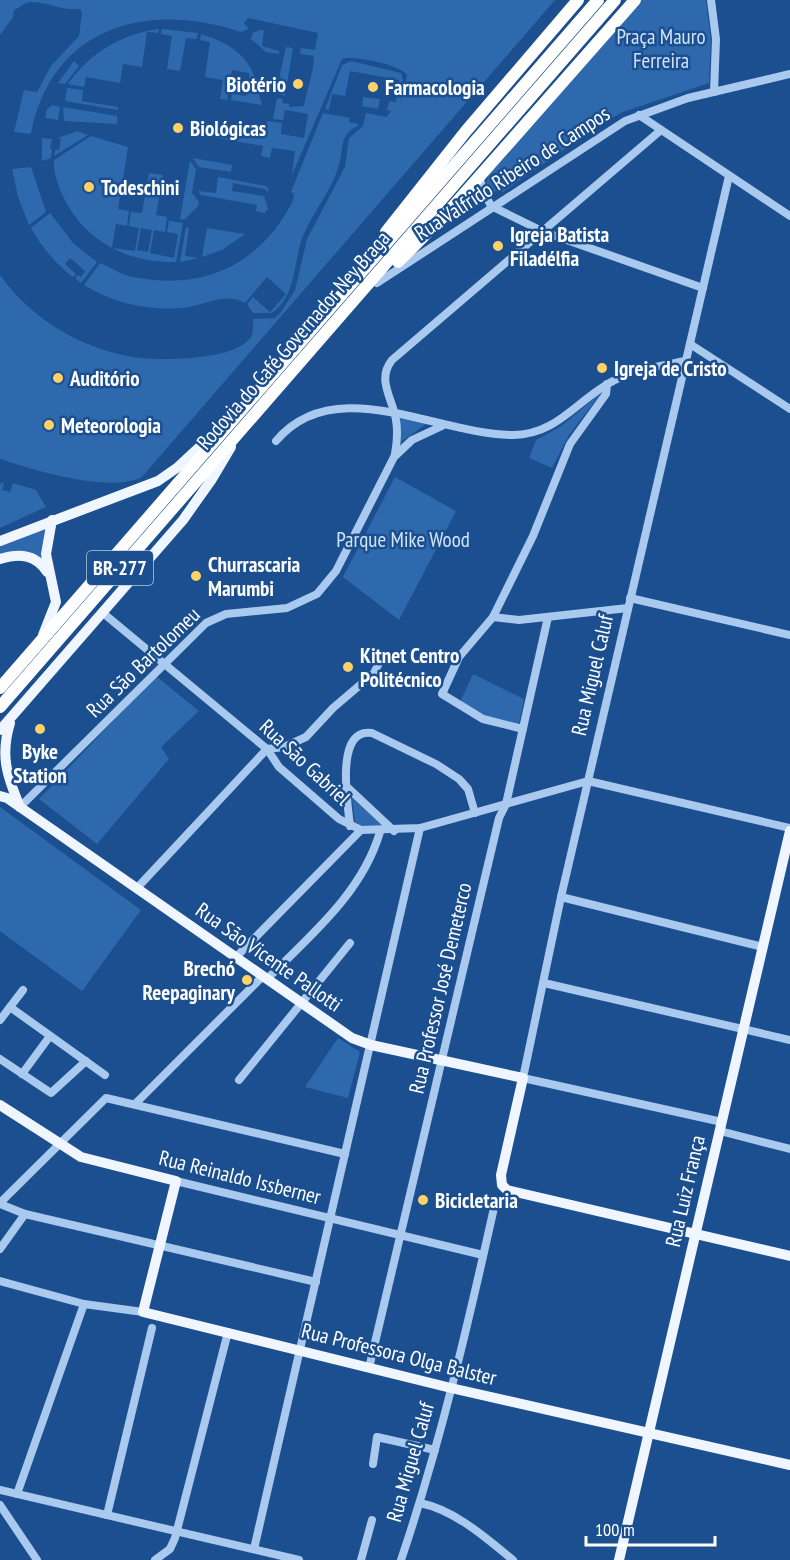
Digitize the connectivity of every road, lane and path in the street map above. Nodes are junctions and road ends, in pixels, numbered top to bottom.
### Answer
1 (598, 0) edge
2 (615, 0) edge
3 (635, 0) edge
4 (711, 0) edge
5 (576, 2) edge
6 (790, 74) edge
7 (714, 92) junction
8 (639, 115) junction
9 (661, 130) junction
10 (479, 176) junction
11 (729, 176) junction
12 (447, 184) junction
13 (492, 206) junction
14 (790, 216) edge
15 (544, 232) junction
16 (377, 283) junction
17 (703, 288) junction
18 (338, 296) junction
19 (332, 325) junction
20 (690, 344) junction
21 (685, 361) junction
22 (607, 384) junction
23 (790, 409) edge
24 (395, 413) junction
25 (236, 414) junction
26 (442, 426) junction
27 (240, 430) junction
28 (276, 441) dead end
29 (394, 457) junction
30 (52, 520) junction
31 (0, 541) edge
32 (0, 559) edge
33 (51, 578) junction
34 (630, 598) junction
35 (628, 608) junction
36 (103, 613) junction
37 (493, 617) junction
38 (548, 617) junction
39 (790, 635) edge
40 (39, 643) junction
41 (382, 657) dead end
42 (164, 664) junction
43 (0, 688) edge
44 (0, 706) edge
45 (15, 715) junction
46 (523, 729) junction
47 (0, 730) edge
48 (267, 749) junction
49 (1, 755) edge
50 (2, 770) edge
51 (588, 780) junction
52 (346, 787) junction
53 (0, 796) edge
54 (506, 804) junction
55 (20, 807) junction
56 (475, 813) junction
57 (350, 826) junction
58 (420, 828) junction
59 (790, 829) edge
60 (362, 830) junction
61 (394, 831) junction
62 (381, 832) junction
63 (137, 888) junction
64 (561, 897) junction
65 (350, 943) dead end
66 (763, 947) junction
67 (236, 957) junction
68 (265, 977) junction
69 (544, 983) junction
70 (23, 990) dead end
71 (300, 1002) junction
72 (10, 1007) junction
73 (0, 1020) edge
74 (743, 1030) junction
75 (50, 1036) junction
76 (790, 1040) edge
77 (370, 1045) junction
78 (442, 1060) junction
79 (86, 1061) junction
80 (1, 1062) edge
81 (22, 1074) junction
82 (105, 1075) dead end
83 (523, 1078) junction
84 (239, 1080) dead end
85 (135, 1104) junction
86 (0, 1105) edge
87 (721, 1127) junction
88 (58, 1144) junction
89 (790, 1149) edge
90 (345, 1154) junction
91 (176, 1181) junction
92 (496, 1199) dead end
93 (0, 1204) edge
94 (25, 1214) junction
95 (330, 1219) junction
96 (695, 1234) junction
97 (401, 1236) junction
98 (160, 1247) junction
99 (0, 1249) edge
100 (483, 1256) junction
101 (790, 1256) edge
102 (0, 1281) edge
103 (316, 1282) junction
104 (84, 1304) junction
105 (142, 1312) junction
106 (152, 1328) dead end
107 (228, 1332) junction
108 (300, 1350) junction
109 (369, 1368) junction
110 (451, 1388) junction
111 (649, 1431) junction
112 (435, 1450) junction
113 (373, 1464) dead end
114 (790, 1465) edge
115 (0, 1490) edge
116 (16, 1494) junction
117 (420, 1503) junction
118 (0, 1505) edge
119 (107, 1515) junction
120 (372, 1520) dead end
121 (177, 1531) junction
122 (254, 1549) junction
123 (37, 1560) edge
124 (155, 1560) edge
125 (299, 1560) edge
126 (361, 1560) edge
127 (401, 1560) edge
128 (513, 1560) edge
129 (619, 1560) edge

1 - 12 highway, Rodovia do Café Governador Ney Braga
2 - 12 highway, Rodovia do Café Governador Ney Braga
3 - 10 highway
4 - 7 street
5 - 18 highway
6 - 7 street, Rua Valfrido Ribeiro de Campos
7 - 8 street, Rua Valfrido Ribeiro de Campos
8 - 9 street
8 - 13 street, Rua Valfrido Ribeiro de Campos
9 - 11 street
9 - 15 street
10 - 13 street
10 - 16 highway
11 - 14 street
11 - 17 street, Rua Miguel Caluf
12 - 18 highway, Rodovia do Café Governador Ney Braga / BR-277
12 - 19 highway, Rodovia do Café Governador Ney Braga / BR-277
13 - 15 street
13 - 16 street, Rua Valfrido Ribeiro de Campos
15 - 17 street
15 - 24 street
16 - 19 highway
17 - 20 street, Rua Miguel Caluf
18 - 25 highway, Rodovia do Café Governador Ney Braga / BR-277
19 - 27 highway, Rodovia do Café Governador Ney Braga / BR-277
20 - 21 street, Rua Miguel Caluf
20 - 23 street
21 - 22 street
21 - 34 street, Rua Miguel Caluf
22 - 26 street
22 - 37 street
24 - 26 street
24 - 28 street
24 - 29 street
25 - 30 main road
25 - 40 highway, Rodovia do Café Governador Ney Braga / BR-277
26 - 29 street, Rua São Bartolomeu
27 - 36 main road
27 - 44 highway, Rodovia do Café Governador Ney Braga / BR-277
29 - 42 street, Rua São Bartolomeu
30 - 31 main road
30 - 33 main road
32 - 33 main road
33 - 40 main road
34 - 35 street, Rua Miguel Caluf
34 - 39 street
35 - 38 street
35 - 51 street, Rua Miguel Caluf
36 - 42 street, Rua São Gabriel
36 - 45 main road
37 - 38 street
37 - 46 street
38 - 46 street, Rua Professor José Demeterco
40 - 43 highway, Rodovia do Café Governador Ney Braga / BR-277
41 - 48 street
42 - 48 street, Rua São Gabriel
42 - 55 street, Rua São Bartolomeu
45 - 47 main road
45 - 49 main road
46 - 54 street, Rua Professor José Demeterco
48 - 57 street, Rua São Gabriel
48 - 63 street
49 - 50 main road
50 - 55 main road
51 - 54 street, Rua São Gabriel
51 - 59 street
51 - 64 street, Rua Miguel Caluf
52 - 56 street
52 - 57 street
52 - 61 street
53 - 55 main road, Rua São Vicente Pallotti
54 - 56 street, Rua São Gabriel
54 - 78 street, Rua Professor José Demeterco
55 - 63 main road, Rua São Vicente Pallotti
56 - 58 street, Rua São Gabriel
57 - 60 street, Rua São Gabriel
58 - 61 street, Rua São Gabriel
58 - 77 street
59 - 66 main road, Rua Luiz França
60 - 62 street, Rua São Gabriel
60 - 67 street
61 - 62 street, Rua São Gabriel
62 - 68 street
63 - 67 main road, Rua São Vicente Pallotti
64 - 66 street
64 - 69 street, Rua Miguel Caluf
65 - 71 street
66 - 74 main road, Rua Luiz França
67 - 68 main road, Rua São Vicente Pallotti
68 - 71 main road, Rua São Vicente Pallotti
68 - 85 street
69 - 74 street
69 - 83 street, Rua Miguel Caluf
70 - 72 street
71 - 77 main road, Rua São Vicente Pallotti
71 - 84 street
72 - 73 street
72 - 75 street
74 - 76 street
74 - 87 main road, Rua Luiz França
75 - 79 street
75 - 81 street
77 - 78 main road, Rua São Vicente Pallotti
77 - 90 street
78 - 83 main road, Rua São Vicente Pallotti
78 - 97 street, Rua Professor José Demeterco
79 - 81 street
79 - 82 street
80 - 81 street
83 - 87 street
83 - 96 main road, Rua Miguel Caluf
85 - 88 street
85 - 90 street
86 - 88 main road, Rua Reinaldo Issberner
87 - 89 street
87 - 96 main road, Rua Luiz França
88 - 91 main road, Rua Reinaldo Issberner
88 - 93 street
90 - 95 street
91 - 95 street, Rua Reinaldo Issberner
91 - 98 main road
92 - 100 street, Rua Miguel Caluf
93 - 94 street
94 - 98 street
94 - 99 street
95 - 97 street, Rua Reinaldo Issberner
95 - 103 street
96 - 101 main road
96 - 111 main road, Rua Luiz França
97 - 100 street, Rua Reinaldo Issberner
97 - 109 street, Rua Professor José Demeterco
98 - 103 street
98 - 105 main road
100 - 110 street, Rua Miguel Caluf
102 - 104 street, Rua Professora Olga Balster
103 - 108 street
104 - 105 street, Rua Professora Olga Balster
104 - 116 street
105 - 107 main road, Rua Professora Olga Balster
106 - 119 street
107 - 108 main road, Rua Professora Olga Balster
107 - 121 street
108 - 109 main road, Rua Professora Olga Balster
108 - 122 street
109 - 110 main road, Rua Professora Olga Balster
110 - 111 main road, Rua Professora Olga Balster
110 - 112 street, Rua Miguel Caluf
111 - 114 main road, Rua Professora Olga Balster
111 - 129 main road, Rua Luiz França
112 - 113 street
112 - 117 street, Rua Miguel Caluf
115 - 116 street
116 - 119 street
117 - 127 street, Rua Miguel Caluf
117 - 128 street
118 - 123 street
119 - 121 street
120 - 126 street
121 - 122 street
121 - 124 street
122 - 125 street

